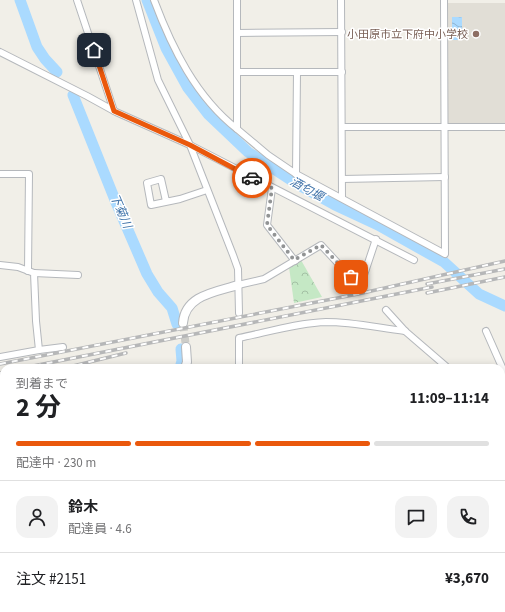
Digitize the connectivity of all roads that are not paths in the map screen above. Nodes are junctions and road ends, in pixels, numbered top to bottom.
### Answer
1 (77, 0) edge
2 (136, 0) edge
3 (154, 0) edge
4 (237, 0) edge
5 (342, 0) edge
6 (444, 0) edge
7 (342, 32) junction
8 (237, 33) junction
9 (0, 52) edge
10 (237, 72) junction
11 (297, 72) junction
12 (342, 72) junction
13 (114, 111) junction
14 (342, 126) junction
15 (444, 127) junction
16 (505, 127) edge
17 (237, 129) junction
18 (190, 145) junction
19 (0, 174) edge
20 (296, 174) junction
21 (445, 178) junction
22 (342, 179) junction
23 (272, 188) junction
24 (208, 190) junction
25 (342, 198) junction
26 (166, 201) junction
27 (376, 239) junction
28 (294, 260) junction
29 (414, 260) dead end
30 (0, 265) edge
31 (31, 272) junction
32 (78, 275) dead end
33 (238, 286) junction
34 (386, 310) dead end
35 (239, 313) dead end
36 (183, 323) tunnel mouth
37 (405, 331) junction
38 (486, 331) dead end
39 (63, 347) dead end
40 (186, 347) tunnel mouth
41 (39, 350) junction
42 (0, 357) edge
43 (186, 364) edge
44 (239, 364) edge
45 (443, 364) edge
46 (501, 364) edge

1 - 13 street
2 - 18 street
3 - 17 street
4 - 8 street
5 - 7 street
6 - 15 street
7 - 8 street
7 - 12 street
8 - 10 street
9 - 13 street
10 - 11 street
10 - 17 street
11 - 12 street
11 - 20 street
12 - 14 street
13 - 18 street
14 - 15 street
14 - 22 street
15 - 16 street
15 - 21 street
17 - 20 street
18 - 23 street
18 - 24 street
19 - 31 street
20 - 25 street
21 - 22 street
21 - 25 street
22 - 25 street
23 - 27 street
23 - 28 street
24 - 26 street
24 - 33 street
26 - 26 street
27 - 28 street
27 - 29 street
28 - 33 street
30 - 31 street
31 - 32 street
31 - 41 street
33 - 35 street
33 - 36 street
34 - 37 street
37 - 44 street
37 - 45 street
38 - 46 street
39 - 41 street
40 - 43 street
41 - 42 street

